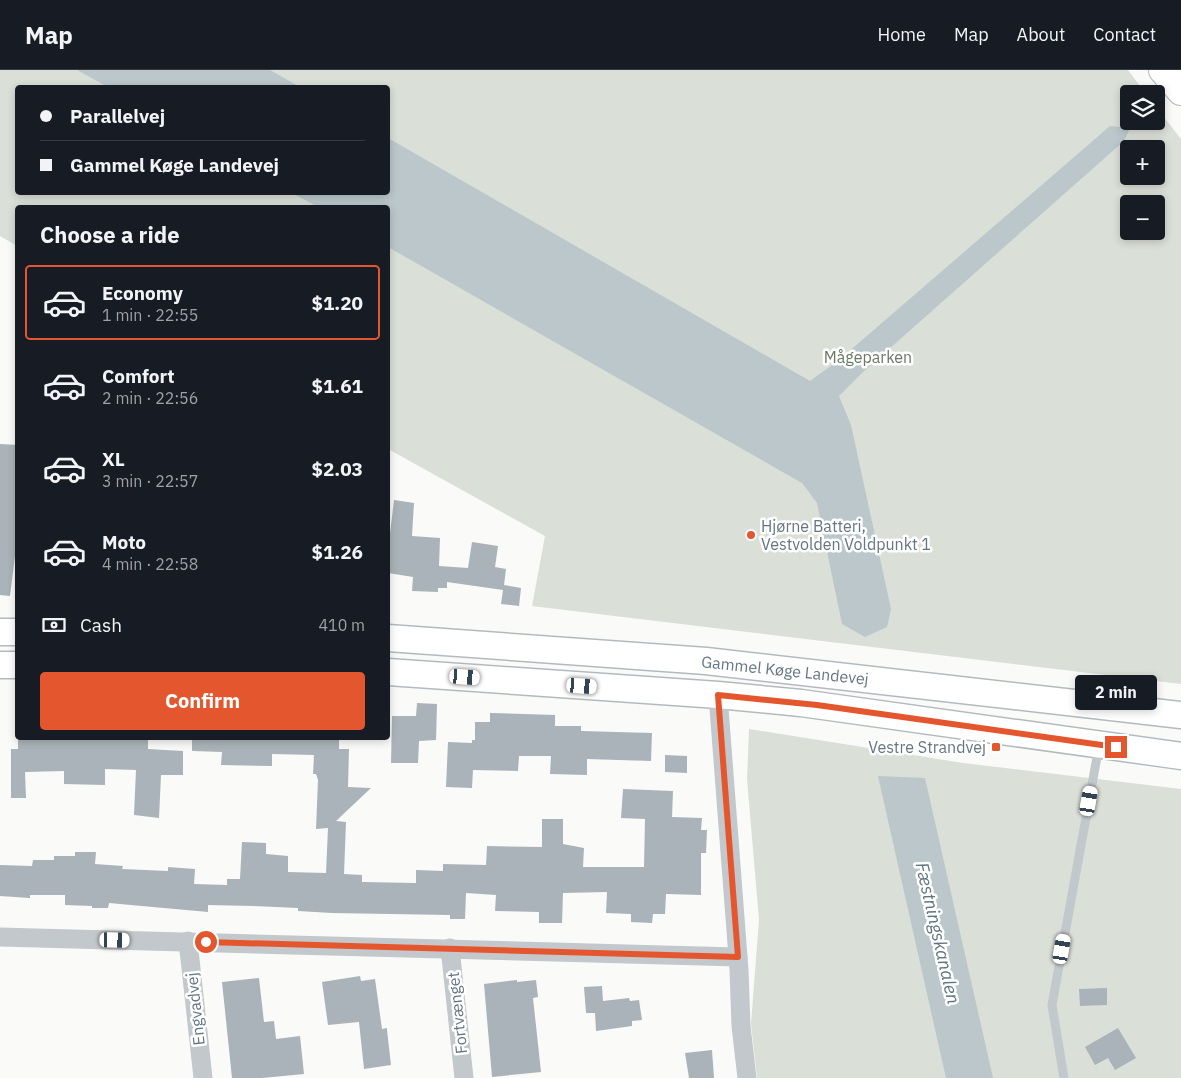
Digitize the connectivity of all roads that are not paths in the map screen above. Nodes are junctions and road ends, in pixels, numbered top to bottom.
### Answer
1 (1163, 70) edge
2 (1181, 91) edge
3 (0, 632) edge
4 (15, 632) edge
5 (390, 638) edge
6 (0, 665) edge
7 (15, 665) edge
8 (390, 672) edge
9 (718, 695) junction
10 (1181, 715) edge
11 (1099, 745) junction
12 (1181, 756) edge
13 (0, 937) edge
14 (188, 941) junction
15 (450, 948) junction
16 (738, 957) junction
17 (203, 1078) edge
18 (464, 1078) edge
19 (746, 1078) edge
20 (1064, 1078) edge

1 - 2 highway
3 - 4 main road
5 - 10 main road, Gammel Køge Landevej
6 - 7 main road
8 - 9 main road, Gammel Køge Landevej
9 - 11 main road, Gammel Køge Landevej
9 - 16 street
11 - 12 main road, Gammel Køge Landevej
11 - 20 lane
13 - 14 street
14 - 15 street
14 - 17 street, Engvadvej
15 - 16 street
15 - 18 street, Fortvænget
16 - 19 street

